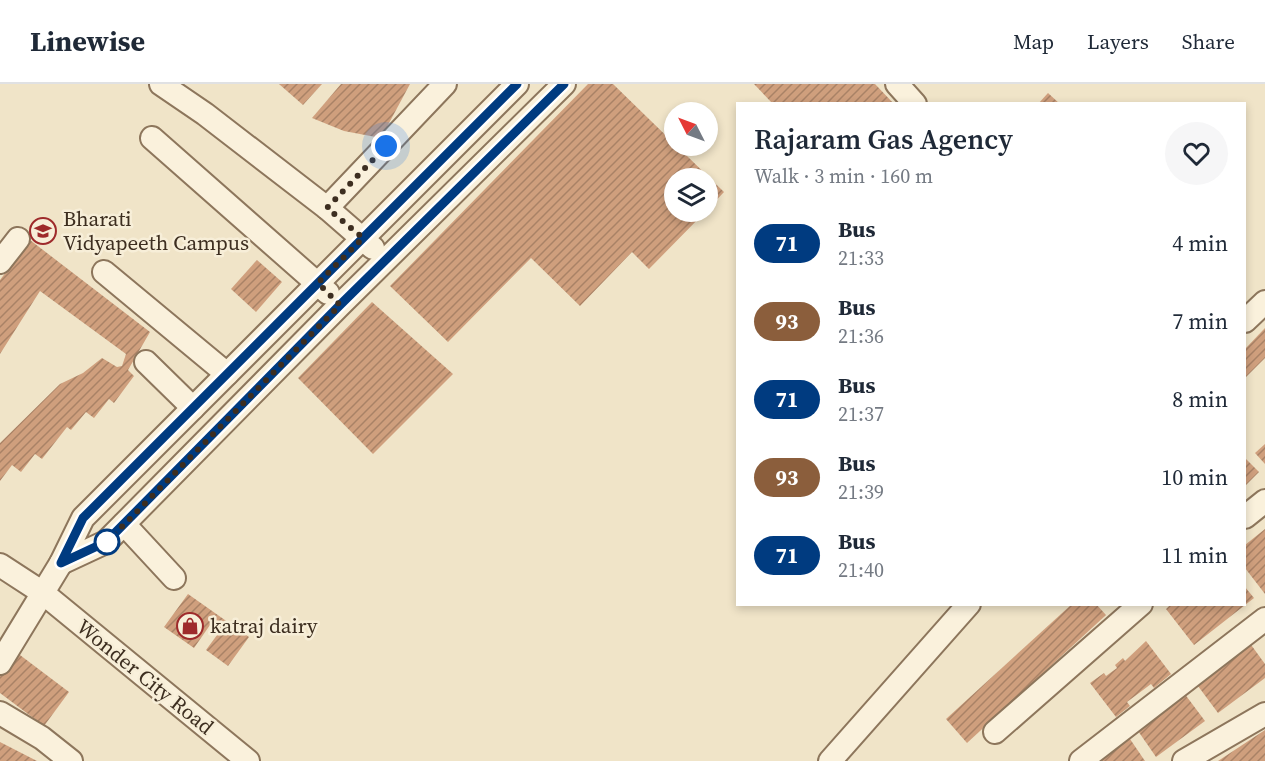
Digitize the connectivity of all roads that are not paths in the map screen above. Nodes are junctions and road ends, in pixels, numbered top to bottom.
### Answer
1 (161, 84) edge
2 (445, 84) edge
3 (517, 84) edge
4 (564, 84) edge
5 (897, 84) edge
6 (913, 102) edge
7 (152, 138) dead end
8 (327, 208) junction
9 (363, 238) junction
10 (18, 239) dead end
11 (386, 260) junction
12 (0, 262) edge
13 (104, 272) dead end
14 (318, 283) junction
15 (1265, 302) edge
16 (340, 305) junction
17 (1246, 320) edge
18 (146, 362) dead end
19 (227, 374) junction
20 (193, 408) junction
21 (1265, 501) edge
22 (1246, 516) edge
23 (124, 524) junction
24 (61, 563) junction
25 (0, 565) edge
26 (174, 578) dead end
27 (43, 593) junction
28 (967, 606) edge
29 (1139, 606) edge
30 (1265, 619) edge
31 (0, 663) edge
32 (0, 713) edge
33 (1265, 714) edge
34 (994, 732) dead end
35 (70, 761) edge
36 (248, 761) edge
37 (830, 761) edge
38 (1081, 761) edge
39 (1184, 761) edge

1 - 8 street
2 - 8 street
3 - 9 street
4 - 11 street
5 - 6 street
7 - 14 street
8 - 9 street
9 - 11 street
9 - 14 street
10 - 12 street
11 - 16 street
13 - 19 street
14 - 16 street
14 - 19 street
15 - 17 street
16 - 23 street
18 - 20 street
19 - 20 street
20 - 24 street
21 - 22 street
23 - 24 street
23 - 26 street
24 - 27 street
25 - 27 street, Wonder City Road
27 - 31 street
27 - 36 street, Wonder City Road
28 - 37 street
29 - 34 street
30 - 38 street
32 - 35 street
33 - 39 street

